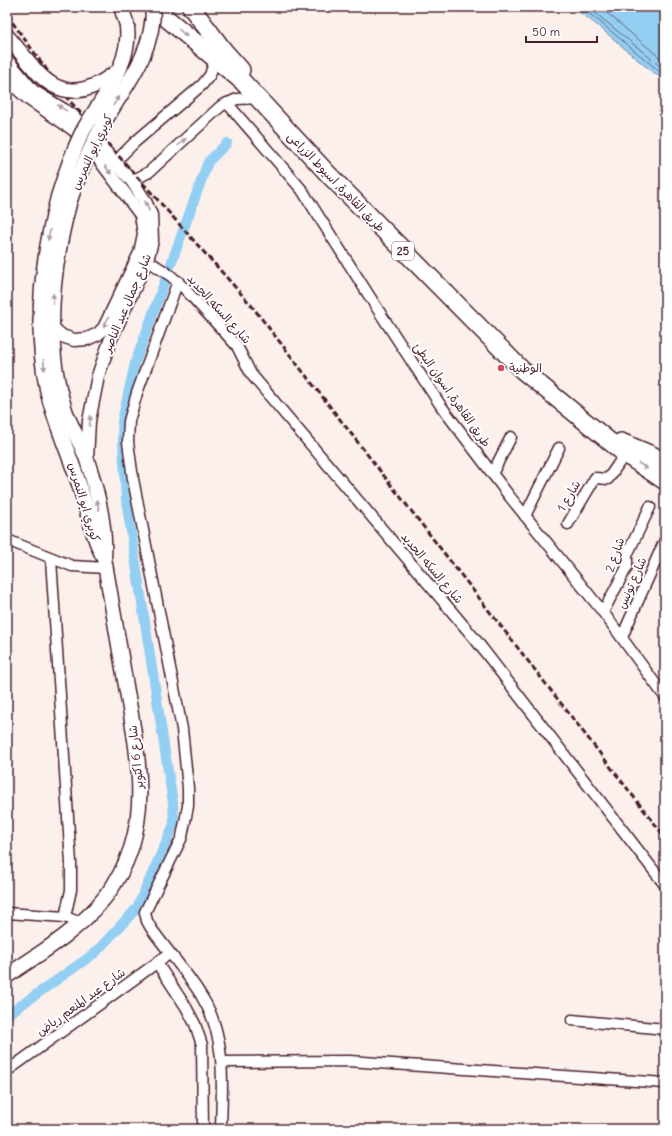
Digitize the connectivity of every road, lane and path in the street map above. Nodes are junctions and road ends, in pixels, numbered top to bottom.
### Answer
1 (121, 7) edge
2 (153, 7) edge
3 (191, 7) edge
4 (7, 36) edge
5 (7, 60) edge
6 (215, 60) junction
7 (118, 71) junction
8 (7, 79) edge
9 (259, 98) junction
10 (227, 103) junction
11 (115, 162) junction
12 (132, 181) junction
13 (64, 199) junction
14 (152, 263) junction
15 (174, 279) junction
16 (53, 328) junction
17 (512, 437) dead end
18 (559, 448) dead end
19 (625, 454) junction
20 (87, 460) junction
21 (665, 464) edge
22 (492, 474) junction
23 (665, 481) edge
24 (650, 507) dead end
25 (525, 516) junction
26 (568, 524) dead end
27 (7, 540) edge
28 (665, 540) edge
29 (51, 559) junction
30 (105, 563) junction
31 (604, 612) junction
32 (622, 637) junction
33 (665, 697) edge
34 (665, 885) edge
35 (7, 913) edge
36 (65, 917) junction
37 (79, 922) junction
38 (169, 954) junction
39 (157, 963) junction
40 (7, 976) edge
41 (572, 1020) dead end
42 (665, 1029) edge
43 (222, 1062) junction
44 (7, 1072) edge
45 (665, 1083) edge
46 (203, 1129) edge
47 (221, 1129) edge

1 - 7 main road, كوبري ابو النمرس, bridge
2 -> 6 highway, طريق القاهرة, اسيوط الزراعى / 25
13 -> 2 main road, كوبري ابو النمرس, bridge
3 - 21 highway, طريق القاهرة, اسيوط الزراعى / 25
4 - 7 main road, bridge
11 -> 5 street, شارع جمال عبد الناصر
6 - 9 highway, طريق القاهرة, اسيوط الزراعى / 25
6 - 11 street
7 - 13 main road, كوبري ابو النمرس, bridge
8 -> 16 street, شارع جمال عبد الناصر
9 - 10 street
9 - 19 highway, طريق القاهرة, اسيوط الزراعى / 25
12 -> 10 street
10 - 22 street, طريق القاهرة, اسوان البطئ
11 - 12 street, شارع جمال عبد الناصر
14 -> 12 street, شارع جمال عبد الناصر
16 -> 13 main road, كوبري ابو النمرس
13 -> 30 main road, كوبري ابو النمرس
14 - 15 street, شارع السكه الحديد
20 -> 14 street, شارع جمال عبد الناصر
15 - 34 street, شارع السكه الحديد
15 - 38 street
16 - 20 main road, كوبري ابو النمرس
17 - 22 street
18 - 25 street
19 -> 23 highway, طريق القاهرة, اسيوط الزراعى / 25
19 - 26 street, شارع 1
30 -> 20 main road, كوبري ابو النمرس
22 - 25 street, طريق القاهرة, اسوان البطئ
24 - 31 street, شارع 2
25 - 31 street, طريق القاهرة, اسوان البطئ
27 - 29 street
28 - 32 street, شارع تونس
29 - 30 street
29 - 36 street
30 - 37 main road, شارع 6 اكتوبر
31 - 32 street, طريق القاهرة, اسوان البطئ
32 - 33 street, طريق القاهرة, اسوان البطئ
35 - 36 street
36 - 37 street
37 - 40 main road, شارع 6 اكتوبر
38 - 39 street, شارع عبد المنعم رياض
38 - 43 street
39 - 44 street, شارع عبد المنعم رياض
39 - 46 street
41 - 42 street
43 - 45 street
43 - 47 street

